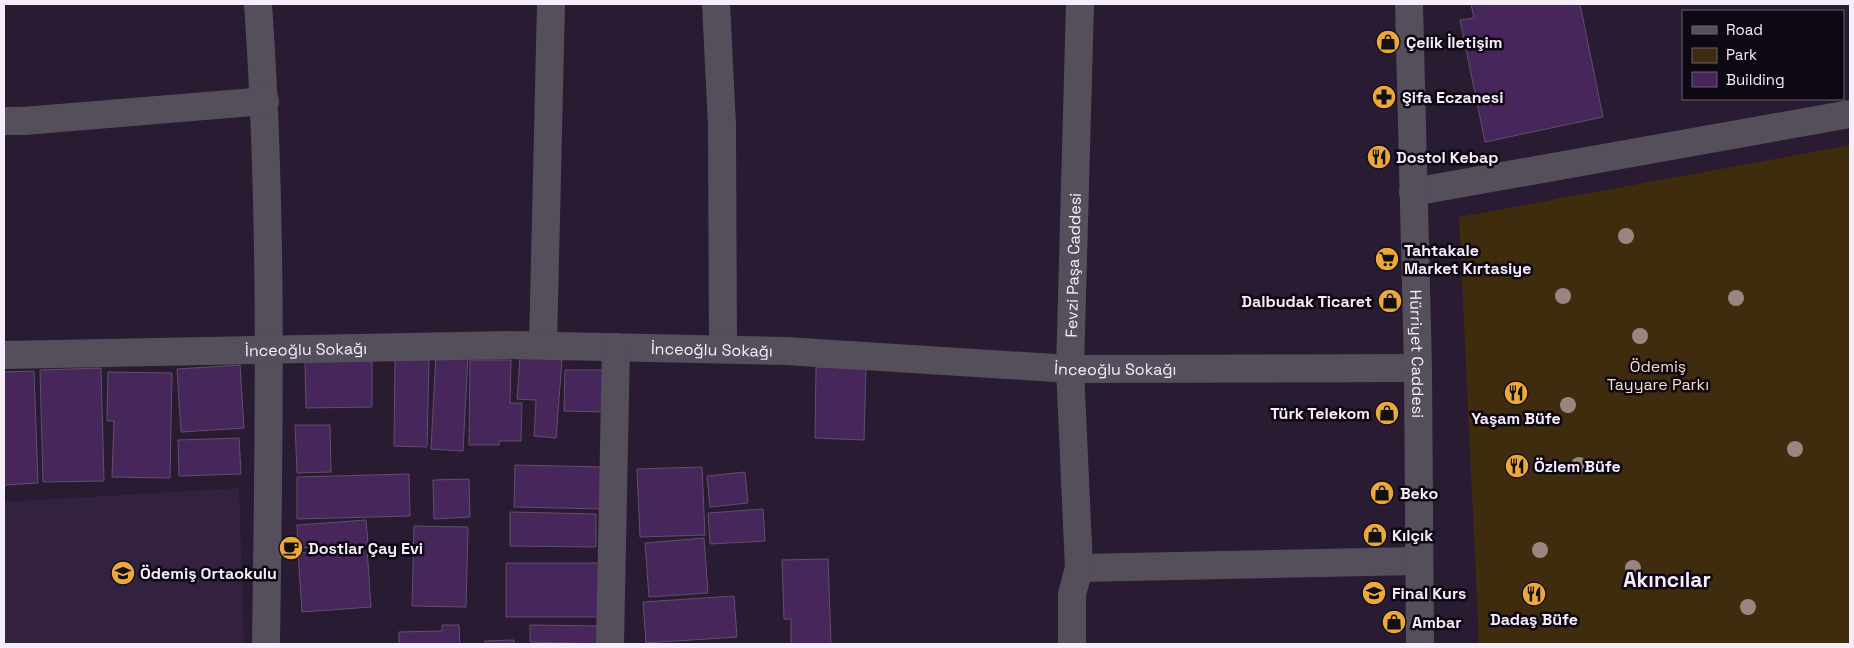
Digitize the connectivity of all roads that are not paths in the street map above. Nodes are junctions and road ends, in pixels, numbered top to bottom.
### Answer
1 (258, 4) edge
2 (551, 4) edge
3 (716, 4) edge
4 (1080, 4) edge
5 (1409, 4) edge
6 (265, 101) junction
7 (1850, 114) edge
8 (4, 121) edge
9 (1414, 192) junction
10 (543, 345) junction
11 (616, 347) junction
12 (270, 349) junction
13 (723, 349) junction
14 (4, 355) edge
15 (1418, 368) junction
16 (1070, 369) junction
17 (1418, 561) junction
18 (1079, 568) junction
19 (266, 644) edge
20 (610, 644) edge
21 (1072, 644) edge
22 (1420, 644) edge

1 - 6 street
2 - 10 street
3 - 13 street
4 - 16 street, Fevzi Paşa Caddesi
5 - 9 street, Hürriyet Caddesi
6 - 8 street
6 - 12 street
7 - 9 street
9 - 15 street, Hürriyet Caddesi
10 - 11 street, İnceoğlu Sokağı
10 - 12 street, İnceoğlu Sokağı
11 - 13 street, İnceoğlu Sokağı
11 - 20 street
12 - 14 street, İnceoğlu Sokağı
12 - 19 street
13 - 16 street, İnceoğlu Sokağı
15 - 16 street, İnceoğlu Sokağı
15 - 17 street, Hürriyet Caddesi
16 - 18 street, Fevzi Paşa Caddesi
17 - 18 street
17 - 22 street, Hürriyet Caddesi
18 - 21 street, Fevzi Paşa Caddesi

